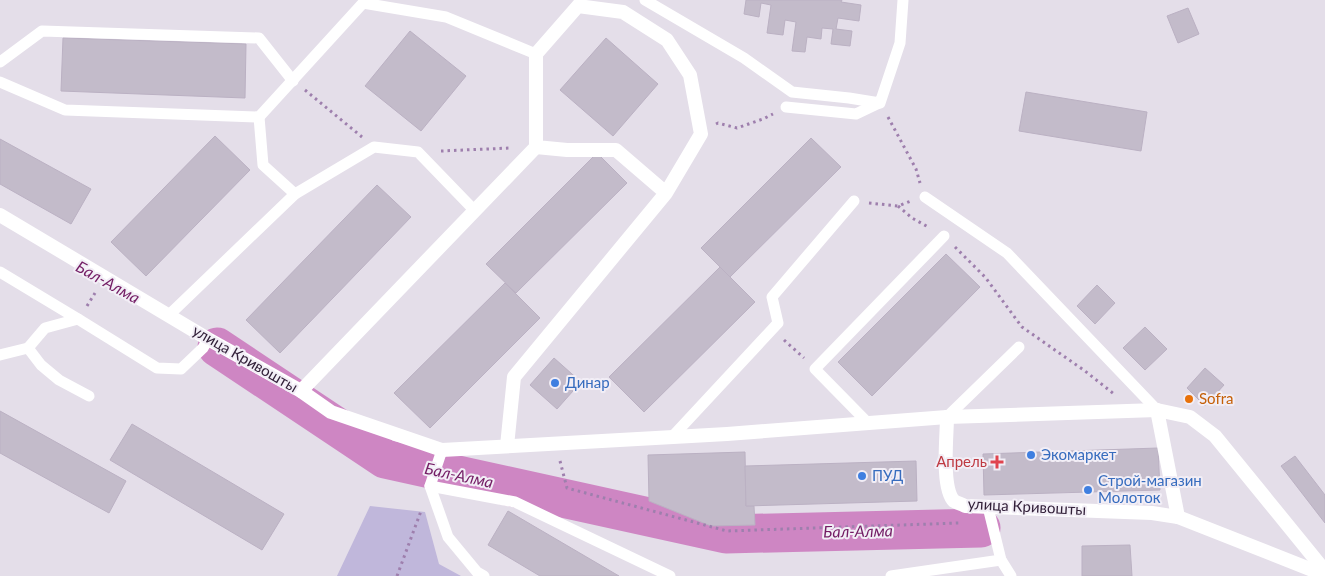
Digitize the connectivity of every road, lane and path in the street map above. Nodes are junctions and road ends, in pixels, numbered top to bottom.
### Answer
1 (645, 0) edge
2 (903, 0) edge
3 (536, 54) junction
4 (0, 62) edge
5 (293, 81) junction
6 (0, 82) edge
7 (880, 103) junction
8 (786, 107) joint
9 (259, 117) junction
10 (701, 134) junction
11 (374, 147) junction
12 (536, 147) junction
13 (418, 152) junction
14 (666, 193) junction
15 (295, 194) junction
16 (925, 197) junction
17 (854, 201) joint
18 (898, 206) junction
19 (475, 211) junction
20 (0, 215) edge
21 (944, 236) junction
22 (0, 272) edge
23 (105, 278) junction
24 (169, 315) junction
25 (78, 319) junction
26 (772, 329) junction
27 (206, 343) junction
28 (1019, 347) dead end
29 (28, 348) junction
30 (0, 355) edge
31 (815, 369) junction
32 (301, 391) junction
33 (89, 396) dead end
34 (1118, 397) dead end
35 (1157, 410) junction
36 (947, 417) junction
37 (868, 423) junction
38 (672, 437) junction
39 (555, 444) junction
40 (507, 446) junction
41 (441, 451) junction
42 (430, 486) junction
43 (988, 507) junction
44 (1178, 517) junction
45 (962, 523) dead end
46 (1001, 560) junction
47 (1325, 571) edge
48 (1325, 575) edge
49 (397, 576) edge
50 (484, 576) edge
51 (670, 576) edge
52 (891, 576) edge
53 (1011, 576) edge

1 - 7 lane
2 - 7 lane
3 - 5 lane
3 - 10 street
3 - 12 street
4 - 5 lane
5 - 9 lane
5 - 11 path
6 - 9 lane
7 - 8 lane
7 - 16 path
8 - 10 path
9 - 15 lane
10 - 14 street
11 - 13 lane
11 - 15 lane
12 - 13 path
12 - 14 street
12 - 19 street
13 - 19 lane
14 - 40 street
15 - 24 lane
16 - 18 path
16 - 35 lane
17 - 18 path
17 - 26 lane
18 - 21 path
19 - 32 street
20 - 23 street, улица Кривошты
21 - 31 lane
21 - 34 path
22 - 25 lane
23 - 24 street, улица Кривошты
23 - 25 path
24 - 27 street, улица Кривошты
25 - 27 lane
25 - 29 lane
26 - 31 path
26 - 38 lane
27 - 32 street, улица Кривошты
28 - 36 lane
29 - 30 lane
29 - 33 lane
31 - 37 lane
32 - 41 street, улица Кривошты
35 - 36 street, улица Кривошты
35 - 44 street
35 - 47 street, улица Кривошты
36 - 37 street, улица Кривошты
36 - 43 street, улица Кривошты
37 - 38 street, улица Кривошты
38 - 39 street, улица Кривошты
39 - 40 street, улица Кривошты
39 - 45 path
40 - 41 street, улица Кривошты
41 - 42 lane
42 - 49 path
42 - 50 lane
42 - 51 lane
43 - 44 street, улица Кривошты
43 - 46 lane
44 - 48 street, улица Кривошты
46 - 52 lane
46 - 53 lane

